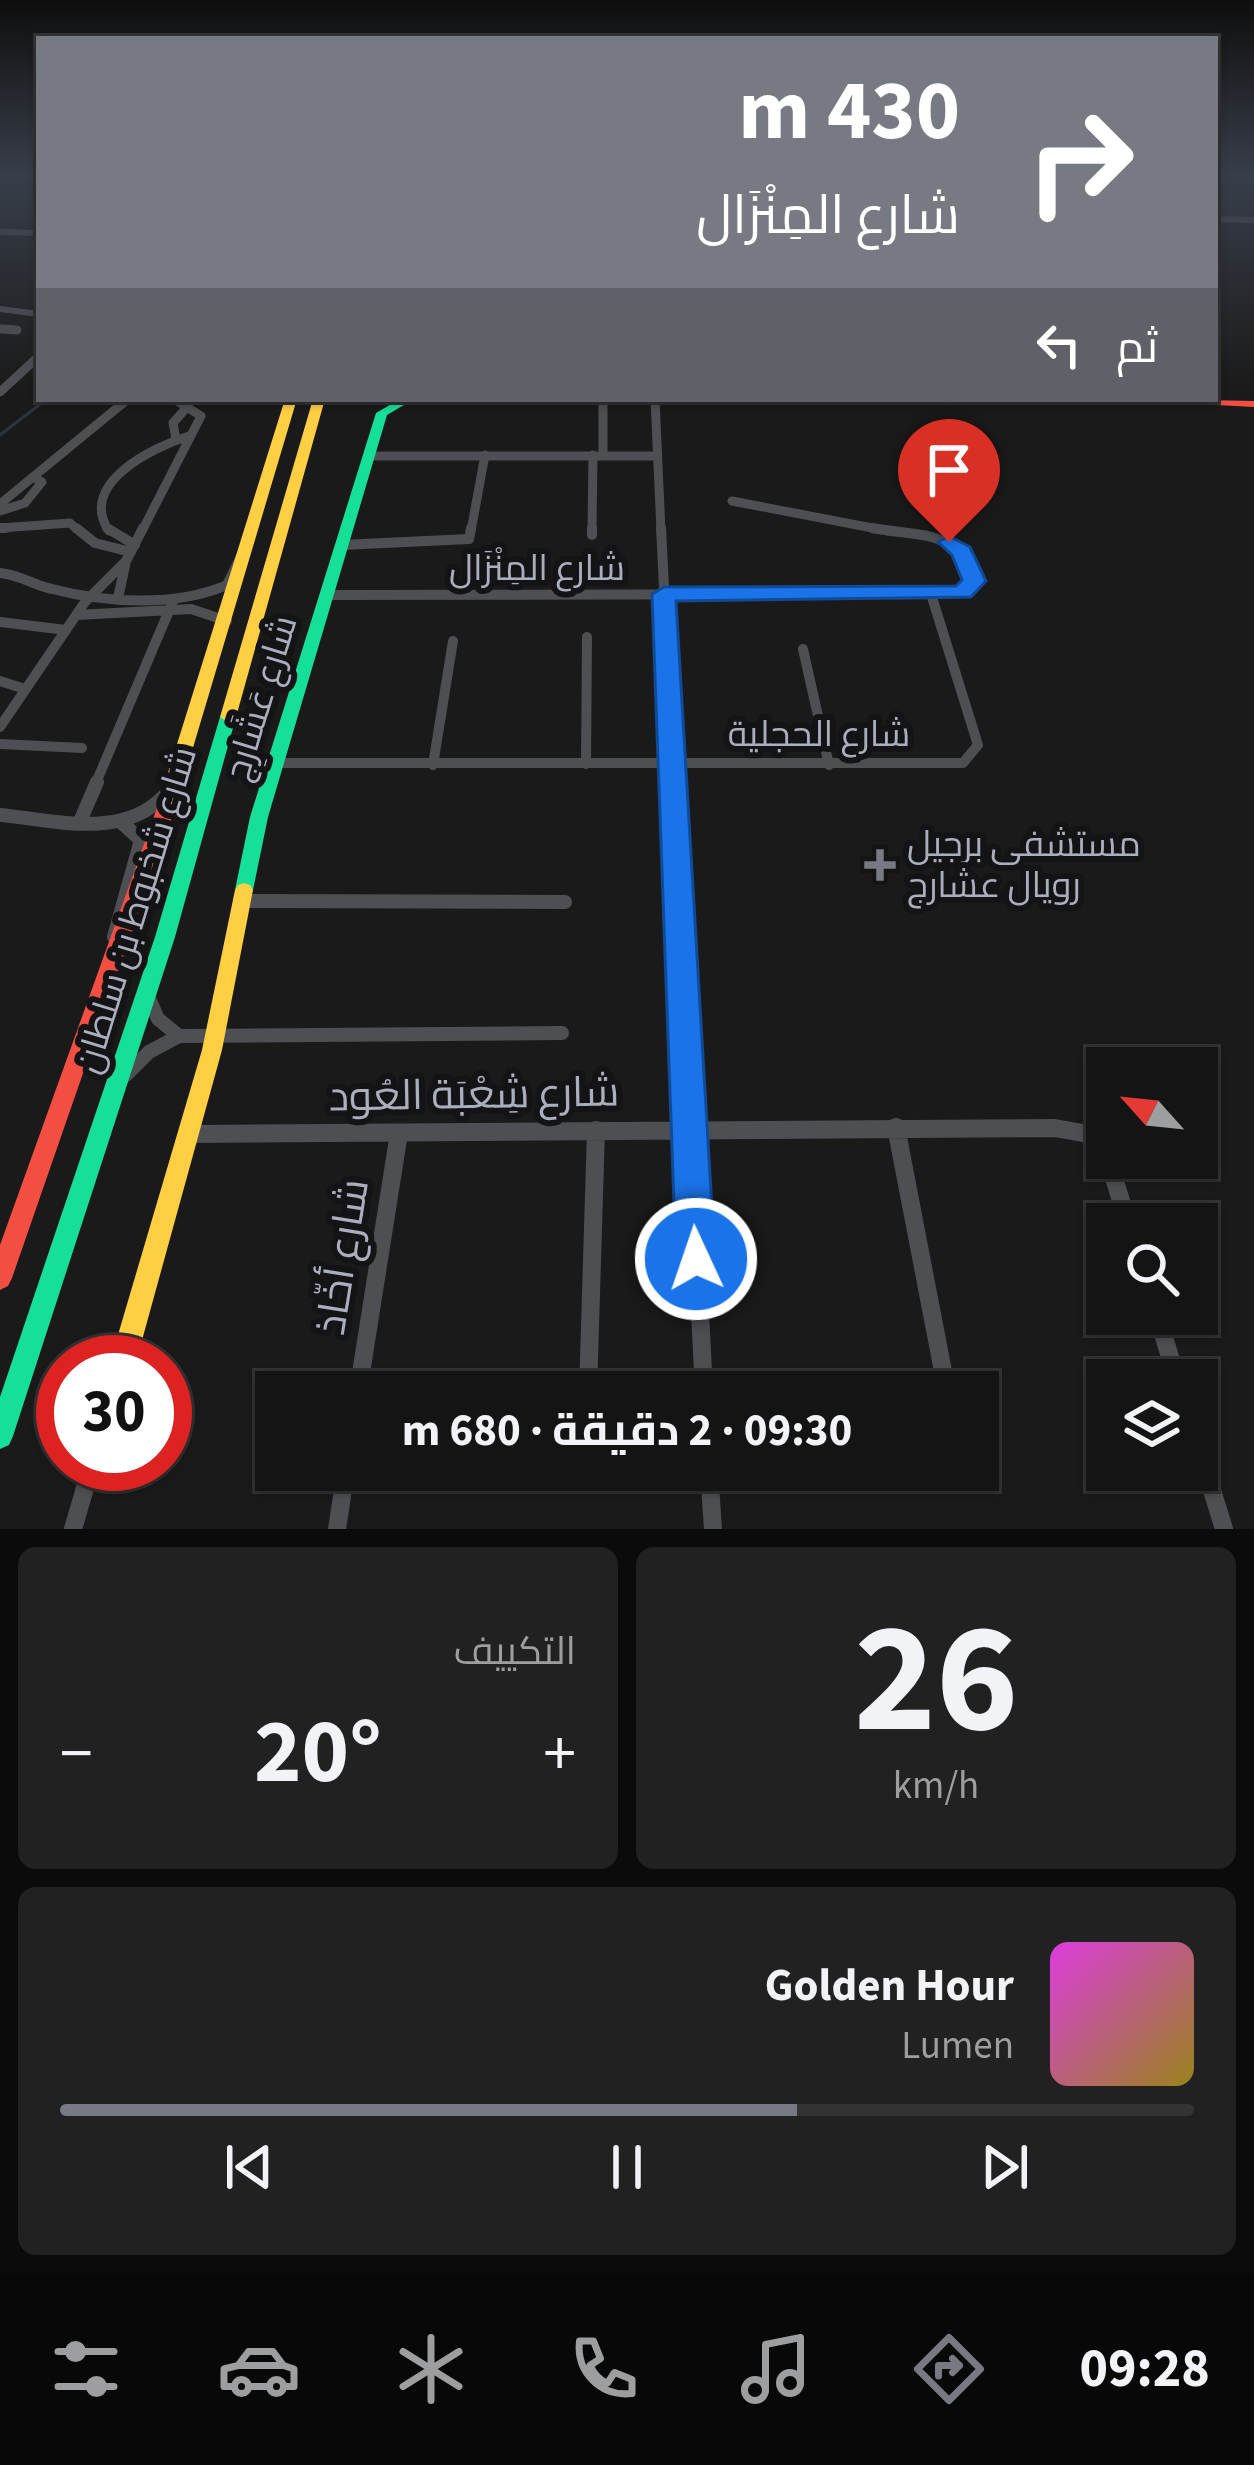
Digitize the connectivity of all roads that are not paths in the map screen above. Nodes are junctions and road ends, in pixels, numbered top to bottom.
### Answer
1 (0, 309) edge
2 (36, 314) edge
3 (0, 329) edge
4 (17, 330) dead end
5 (36, 359) edge
6 (0, 392) edge
7 (1218, 396) edge
8 (1218, 400) edge
9 (1254, 401) edge
10 (124, 402) edge
11 (180, 402) edge
12 (290, 402) edge
13 (318, 402) edge
14 (328, 402) edge
15 (402, 402) edge
16 (603, 402) edge
17 (655, 402) edge
18 (188, 406) junction
19 (189, 436) junction
20 (176, 439) junction
21 (369, 455) junction
22 (485, 455) junction
23 (598, 455) junction
24 (657, 456) junction
25 (292, 488) junction
26 (731, 501) dead end
27 (0, 507) edge
28 (103, 521) junction
29 (0, 527) edge
30 (79, 528) junction
31 (254, 535) junction
32 (592, 535) dead end
33 (342, 545) junction
34 (131, 553) junction
35 (0, 572) edge
36 (664, 594) junction
37 (931, 594) junction
38 (91, 595) junction
39 (327, 595) junction
40 (120, 602) junction
41 (172, 604) junction
42 (76, 615) junction
43 (226, 621) junction
44 (0, 622) edge
45 (66, 630) junction
46 (587, 637) dead end
47 (453, 641) dead end
48 (803, 649) dead end
49 (0, 681) edge
50 (25, 688) junction
51 (0, 727) edge
52 (194, 730) junction
53 (0, 744) edge
54 (82, 748) dead end
55 (276, 763) junction
56 (586, 764) junction
57 (670, 764) junction
58 (829, 765) junction
59 (433, 766) junction
60 (0, 815) edge
61 (81, 819) junction
62 (120, 822) junction
63 (245, 902) junction
64 (566, 902) dead end
65 (116, 961) junction
66 (147, 993) junction
67 (562, 1033) dead end
68 (179, 1036) junction
69 (215, 1037) junction
70 (113, 1096) junction
71 (687, 1126) junction
72 (896, 1127) junction
73 (596, 1130) junction
74 (399, 1133) junction
75 (190, 1134) junction
76 (1086, 1135) edge
77 (0, 1278) edge
78 (131, 1335) edge
79 (361, 1371) edge
80 (589, 1371) edge
81 (703, 1371) edge
82 (943, 1371) edge
83 (0, 1436) edge
84 (84, 1491) edge
85 (343, 1491) edge
86 (710, 1491) edge
87 (1212, 1491) edge
88 (73, 1529) edge
89 (337, 1529) edge
90 (713, 1529) edge
91 (1224, 1529) edge

1 - 2 street
3 - 4 street
5 - 6 street
7 - 9 main road
8 - 9 main road
10 - 27 street
11 - 18 street
12 - 31 main road, شارع شخبوط بن سلطان
13 - 25 main road, شارع شخبوط بن سلطان
14 - 25 main road
15 - 21 main road, شارع عَشَارِج
16 - 23 street
17 - 24 street
18 - 19 street
18 - 20 street
19 - 20 street
19 - 34 street
20 - 28 street
21 - 22 street
21 - 33 main road, شارع عَشَارِج
22 - 23 street
22 - 33 street
23 - 24 street
23 - 32 street
24 - 36 street
25 - 66 main road, شارع شخبوط بن سلطان
26 - 37 street
28 - 30 street
28 - 34 street
29 - 30 street
30 - 34 street
31 - 41 street
31 - 43 main road, شارع شخبوط بن سلطان
33 - 39 main road, شارع عَشَارِج
34 - 38 street
34 - 40 street
35 - 38 street
36 - 37 street, شارع المِنْزَال
36 - 39 street, شارع المِنْزَال
36 - 57 street
37 - 58 street, شارع الحجلية
38 - 40 street
38 - 42 street
39 - 55 main road, شارع عَشَارِج
40 - 41 street
40 - 42 street
41 - 43 street
41 - 61 street
42 - 45 street
43 - 52 main road, شارع شخبوط بن سلطان
44 - 45 street
45 - 50 street
46 - 56 street
47 - 59 street
48 - 58 street
49 - 50 street
50 - 51 street
52 - 62 street
52 - 65 main road, شارع شخبوط بن سلطان
53 - 54 street
55 - 59 street, شارع الحجلية
55 - 63 main road, شارع عَشَارِج
56 - 57 street, شارع الحجلية
56 - 59 street, شارع الحجلية
57 - 58 street, شارع الحجلية
57 - 71 street
60 - 61 street
61 - 62 street
62 - 65 street
63 - 64 street
63 - 69 main road, شارع عَشَارِج
65 - 77 main road, شارع شخبوط بن سلطان
66 - 68 street
66 - 70 main road, شارع شخبوط بن سلطان
67 - 69 street
68 - 69 street
68 - 70 street
69 - 75 main road, شارع عَشَارِج
70 - 83 main road, شارع شخبوط بن سلطان
71 - 72 street, شارع شِعْبَة العُود
71 - 73 street, شارع شِعْبَة العُود
71 - 81 street
72 - 76 street, شارع شِعْبَة العُود
72 - 82 street
73 - 74 street, شارع شِعْبَة العُود
73 - 80 street
74 - 75 street, شارع شِعْبَة العُود
74 - 79 street, شارع أخّاذ
75 - 78 main road, شارع عَشَارِج
84 - 88 street
85 - 89 street
86 - 90 street
87 - 91 street

